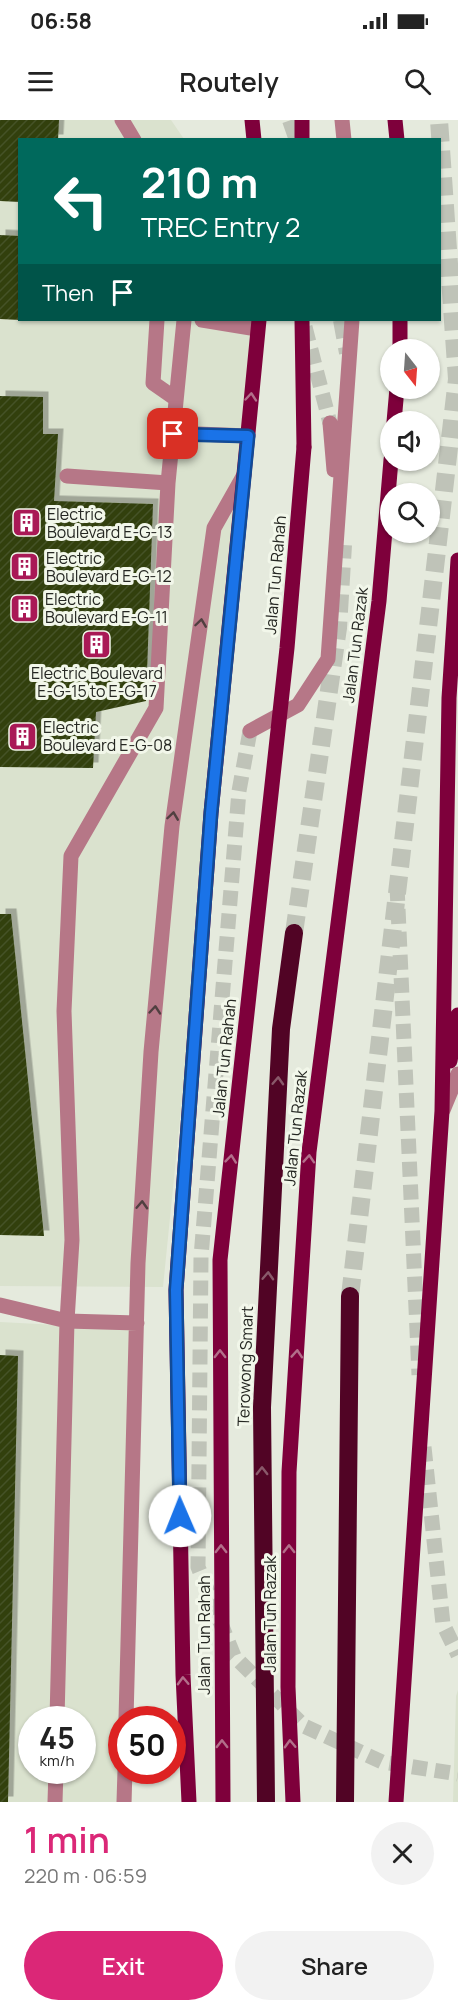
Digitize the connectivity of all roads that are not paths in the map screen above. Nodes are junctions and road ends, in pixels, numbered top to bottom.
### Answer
1 (122, 120) edge
2 (252, 120) edge
3 (302, 120) edge
4 (342, 120) edge
5 (396, 120) edge
6 (133, 138) edge
7 (254, 138) edge
8 (302, 138) edge
9 (344, 138) edge
10 (397, 138) edge
11 (157, 321) edge
12 (184, 321) edge
13 (213, 321) edge
14 (302, 321) edge
15 (352, 321) edge
16 (400, 321) edge
17 (258, 325) edge
18 (400, 339) edge
19 (176, 399) junction
20 (330, 423) tunnel mouth
21 (173, 434) junction
22 (248, 436) junction
23 (390, 471) edge
24 (246, 472) junction
25 (67, 476) dead end
26 (168, 483) junction
27 (338, 512) junction
28 (458, 560) edge
29 (250, 731) dead end
30 (294, 933) tunnel mouth
31 (458, 1015) edge
32 (458, 1074) edge
33 (442, 1111) junction
34 (350, 1296) tunnel mouth
35 (0, 1305) edge
36 (67, 1321) junction
37 (136, 1323) junction
38 (57, 1706) edge
39 (126, 1706) edge
40 (56, 1784) edge
41 (125, 1784) edge
42 (55, 1802) edge
43 (124, 1802) edge
44 (189, 1802) edge
45 (223, 1802) edge
46 (266, 1802) edge
47 (293, 1802) edge
48 (345, 1802) edge
49 (396, 1802) edge

1 - 6 street
2 - 7 main road
3 - 8 main road
4 - 9 street
5 - 10 main road
11 - 19 street
12 - 19 street
13 - 17 street
45 -> 14 main road, Jalan Tun Rahah, bridge
15 - 27 street
16 - 18 main road
22 -> 17 main road
19 - 21 street
20 - 27 street
21 - 22 street
21 - 26 street
22 - 24 main road
47 -> 23 main road, Jalan Tun Razak
37 -> 24 street
44 -> 24 main road
25 - 26 street
26 - 36 street
27 - 29 street
28 - 33 main road
46 -> 30 highway, Terowong Smart
31 - 33 main road
32 - 33 street
33 - 49 main road
34 - 48 highway
35 - 36 street
36 - 37 street
36 - 38 street
37 - 39 street
40 - 42 street
41 - 43 street

